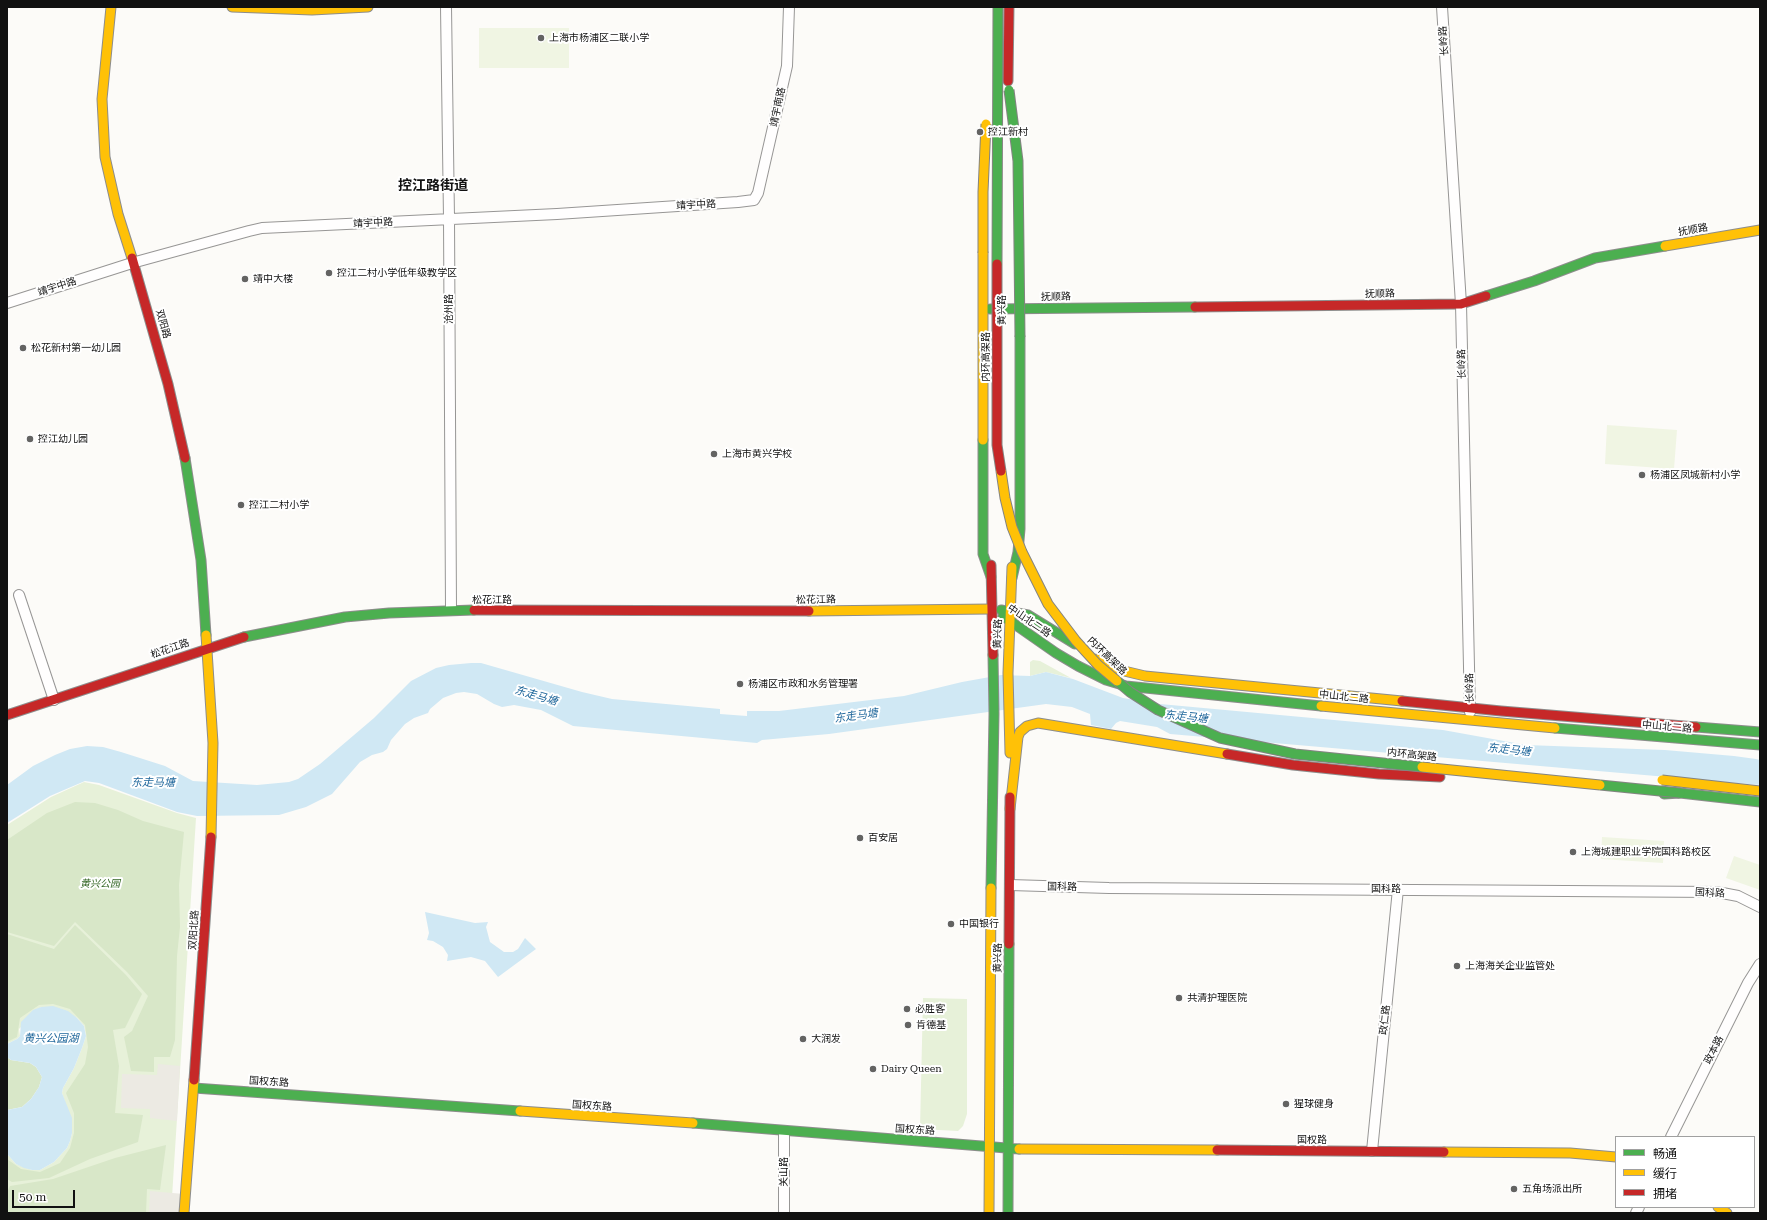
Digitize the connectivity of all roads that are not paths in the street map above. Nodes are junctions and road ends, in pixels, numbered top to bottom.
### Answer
1 (111, 7) edge
2 (232, 7) edge
3 (368, 7) edge
4 (446, 7) edge
5 (789, 7) edge
6 (993, 7) edge
7 (997, 7) edge
8 (1009, 7) edge
9 (1017, 7) edge
10 (1442, 7) edge
11 (1008, 81) junction
12 (989, 87) dead end
13 (986, 116) dead end
14 (1007, 200) dead end
15 (749, 201) joint
16 (449, 218) junction
17 (1760, 230) edge
18 (132, 263) junction
19 (1007, 296) dead end
20 (7, 303) edge
21 (1461, 304) junction
22 (990, 309) junction
23 (1013, 309) junction
24 (1007, 319) dead end
25 (1011, 471) dead end
26 (1028, 541) dead end
27 (991, 577) junction
28 (1012, 578) junction
29 (19, 595) dead end
30 (991, 609) junction
31 (451, 610) junction
32 (1010, 610) junction
33 (1009, 620) junction
34 (207, 648) junction
35 (1099, 650) dead end
36 (1160, 698) dead end
37 (54, 700) junction
38 (1470, 709) junction
39 (7, 715) edge
40 (1470, 721) junction
41 (1760, 732) edge
42 (1254, 736) dead end
43 (1273, 740) dead end
44 (1760, 745) edge
45 (1653, 780) dead end
46 (1760, 791) edge
47 (1680, 793) junction
48 (1760, 802) edge
49 (1010, 809) junction
50 (1010, 885) junction
51 (1398, 889) junction
52 (1760, 907) edge
53 (1760, 964) edge
54 (194, 1088) junction
55 (784, 1131) junction
56 (1672, 1136) edge
57 (988, 1146) junction
58 (1007, 1149) junction
59 (1372, 1151) junction
60 (1615, 1157) edge
61 (184, 1213) edge
62 (784, 1213) edge
63 (989, 1213) edge
64 (1008, 1213) edge

1 - 18 main road, 双阳路
2 - 3 main road
4 - 16 street, 沧州路
5 - 15 street, 靖宇南路
6 - 22 main road, 黄兴路
7 - 12 main road, bridge
7 - 47 main road, 内环高架路, bridge
8 - 11 main road
9 - 23 main road, 黄兴路
10 - 21 street, 长岭路
11 - 14 main road, bridge
11 - 28 main road, bridge
13 - 27 main road, bridge
15 - 16 street, 靖宇中路
16 - 18 street, 靖宇中路
16 - 31 street, 沧州路
17 - 21 main road, 抚顺路
18 - 20 street, 靖宇中路
18 - 34 main road, 双阳路
19 - 24 main road
21 - 23 main road, 抚顺路
21 - 38 street, 长岭路
22 - 23 main road, 抚顺路
22 - 27 main road, 黄兴路
23 - 28 main road, 黄兴路
25 - 26 main road
27 - 30 main road, 黄兴路
28 - 32 main road, 黄兴路
29 - 37 street
30 - 31 main road, 松花江路
30 - 32 main road, 中山北二路
30 - 33 main road, 中山北二路
30 - 57 main road, 黄兴路
31 - 34 main road, 松花江路
32 - 33 main road, 黄兴路
32 - 38 main road, 中山北二路
33 - 40 main road, 中山北二路
33 - 49 main road, 黄兴路
34 - 37 main road, 松花江路
34 - 54 main road, 双阳北路
35 - 36 main road, 内环高架路
37 - 39 main road, 松花江路
38 - 40 street, 长岭路
38 - 41 main road, 中山北二路
40 - 44 main road, 中山北二路
42 - 43 main road
45 - 46 main road, bridge
47 - 48 main road, 内环高架路
47 - 49 main road, bridge
49 - 50 main road, 黄兴路
50 - 51 street, 国科路
50 - 58 main road, 黄兴路
51 - 52 street, 国科路
51 - 59 street, 政仁路
53 - 56 street, 政本路
54 - 55 main road, 国权东路
54 - 61 main road, 双阳北路
55 - 57 main road, 国权东路
55 - 62 street, 关山路
57 - 58 main road, 国权东路
57 - 63 main road, 黄兴路
58 - 59 main road, 国权路
58 - 64 main road, 黄兴路
59 - 60 main road, 国权路

